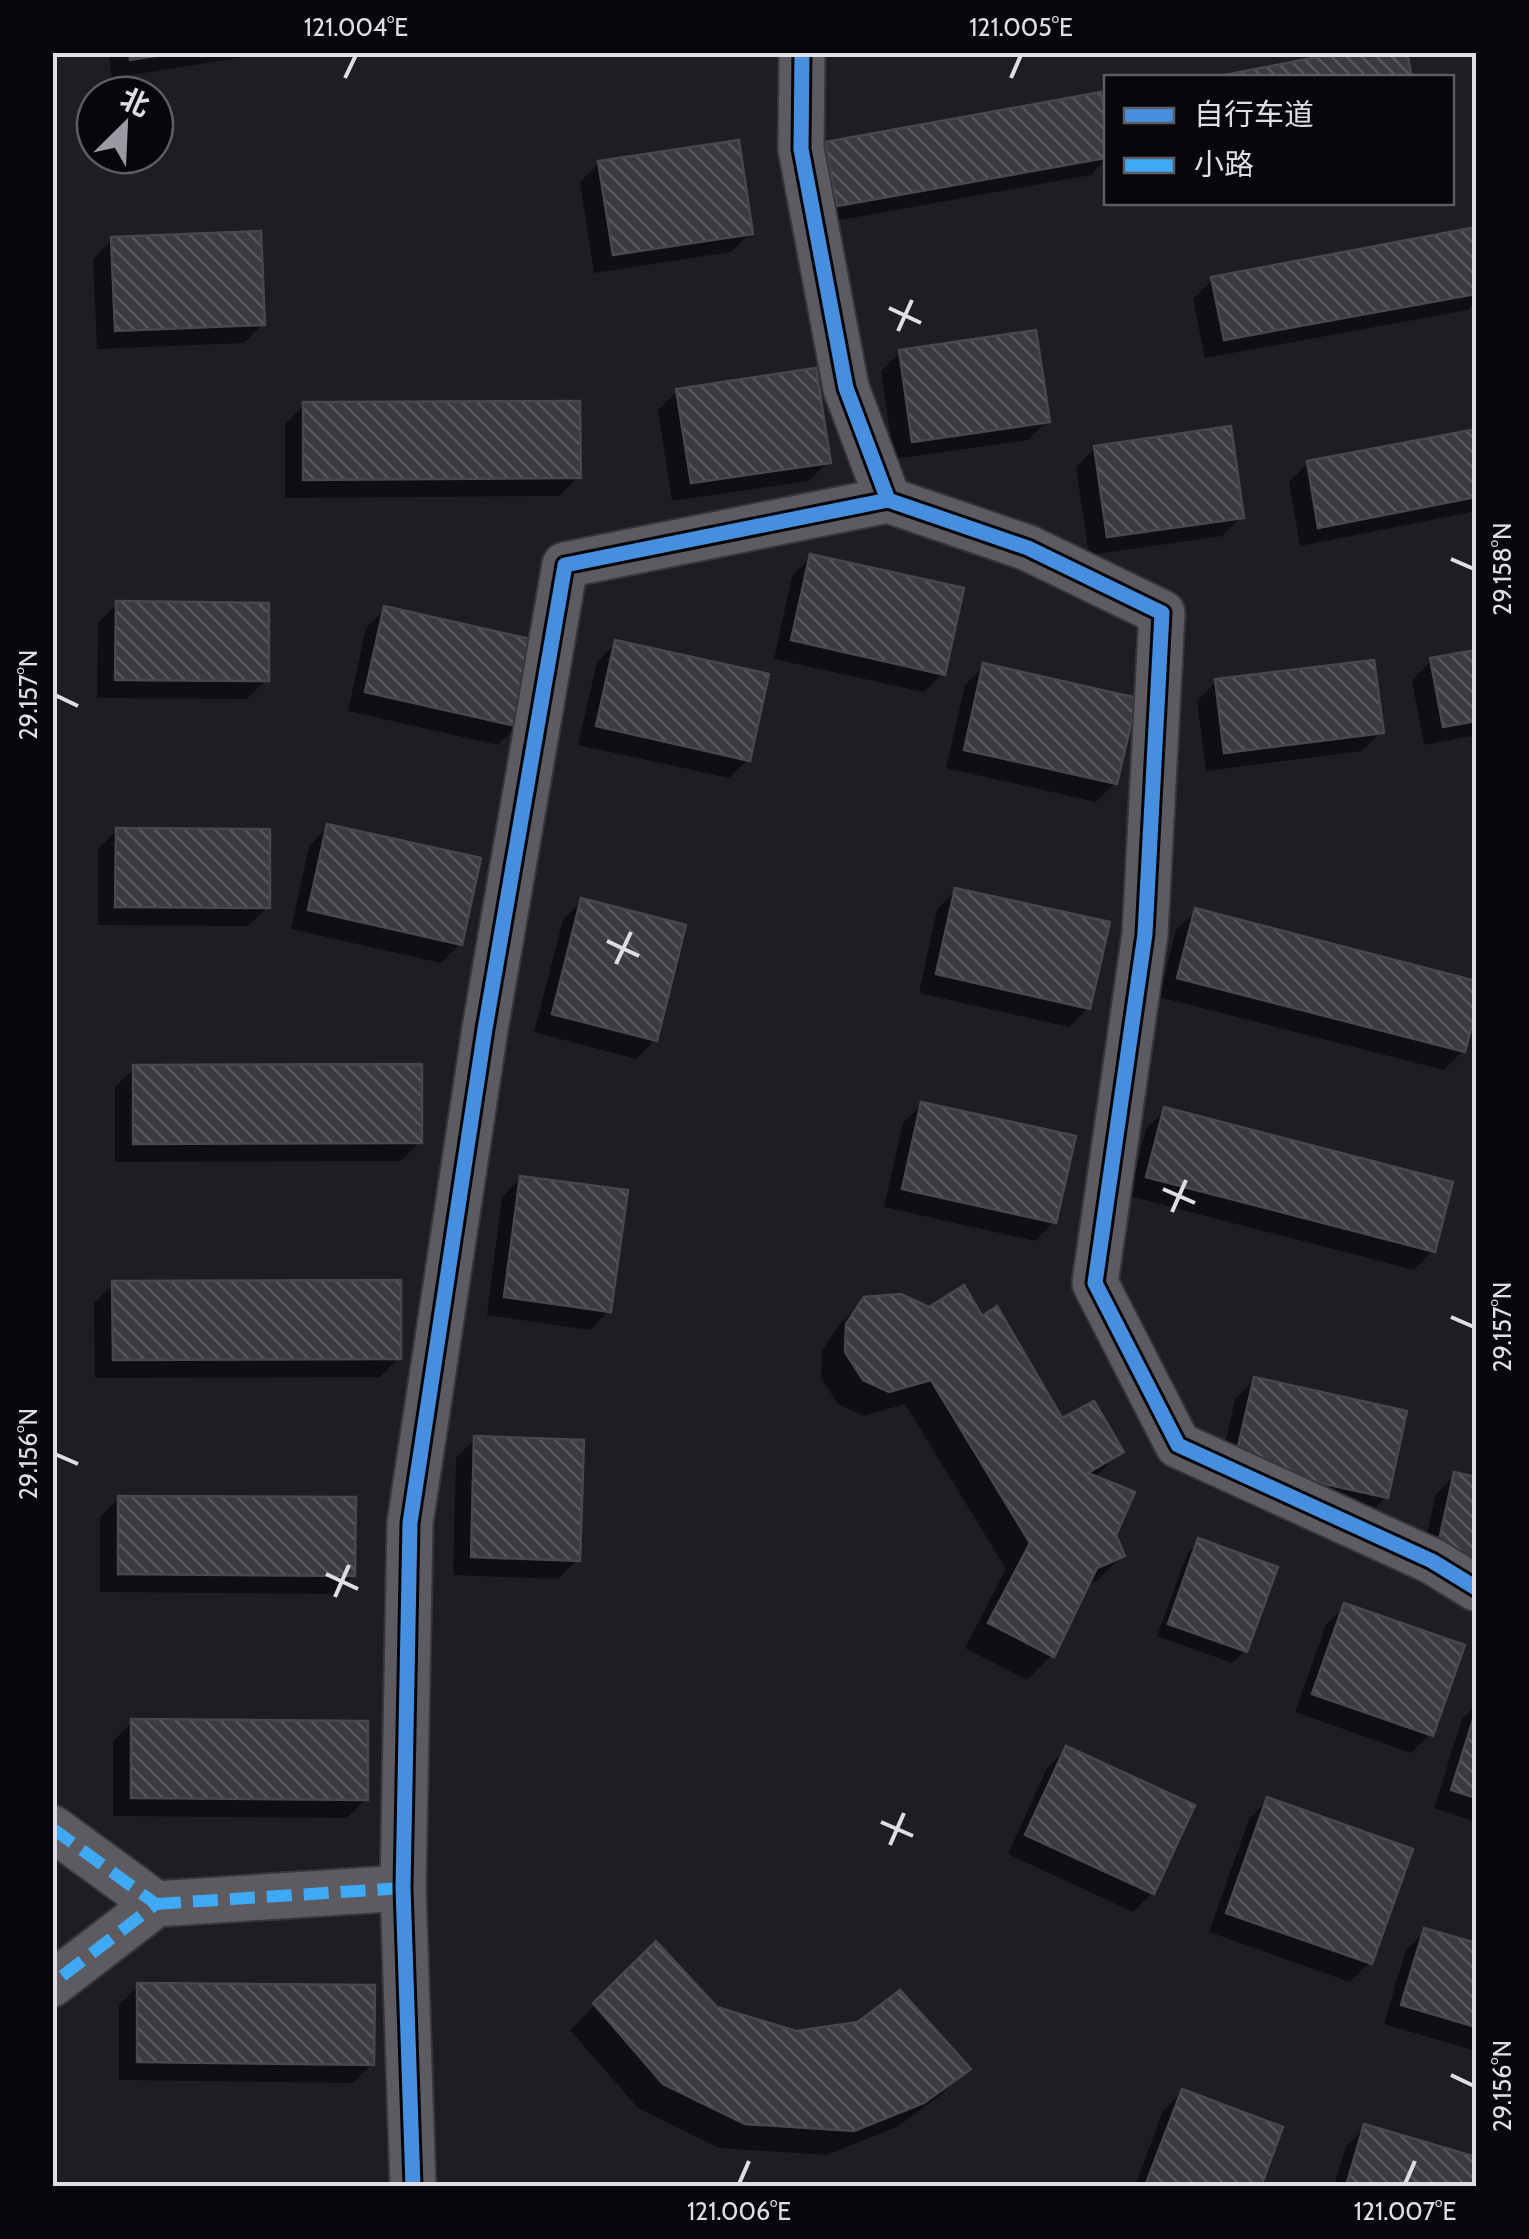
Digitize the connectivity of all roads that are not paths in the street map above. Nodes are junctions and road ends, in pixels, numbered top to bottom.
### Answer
1 (802, 52) edge
2 (888, 500) junction
3 (1476, 1588) edge
4 (52, 1828) edge
5 (403, 1888) junction
6 (156, 1904) junction
7 (52, 1984) edge
8 (413, 2186) edge

1 - 2 street
2 - 3 street
2 - 5 street
4 - 6 street
5 - 6 street
5 - 8 street
6 - 7 street

